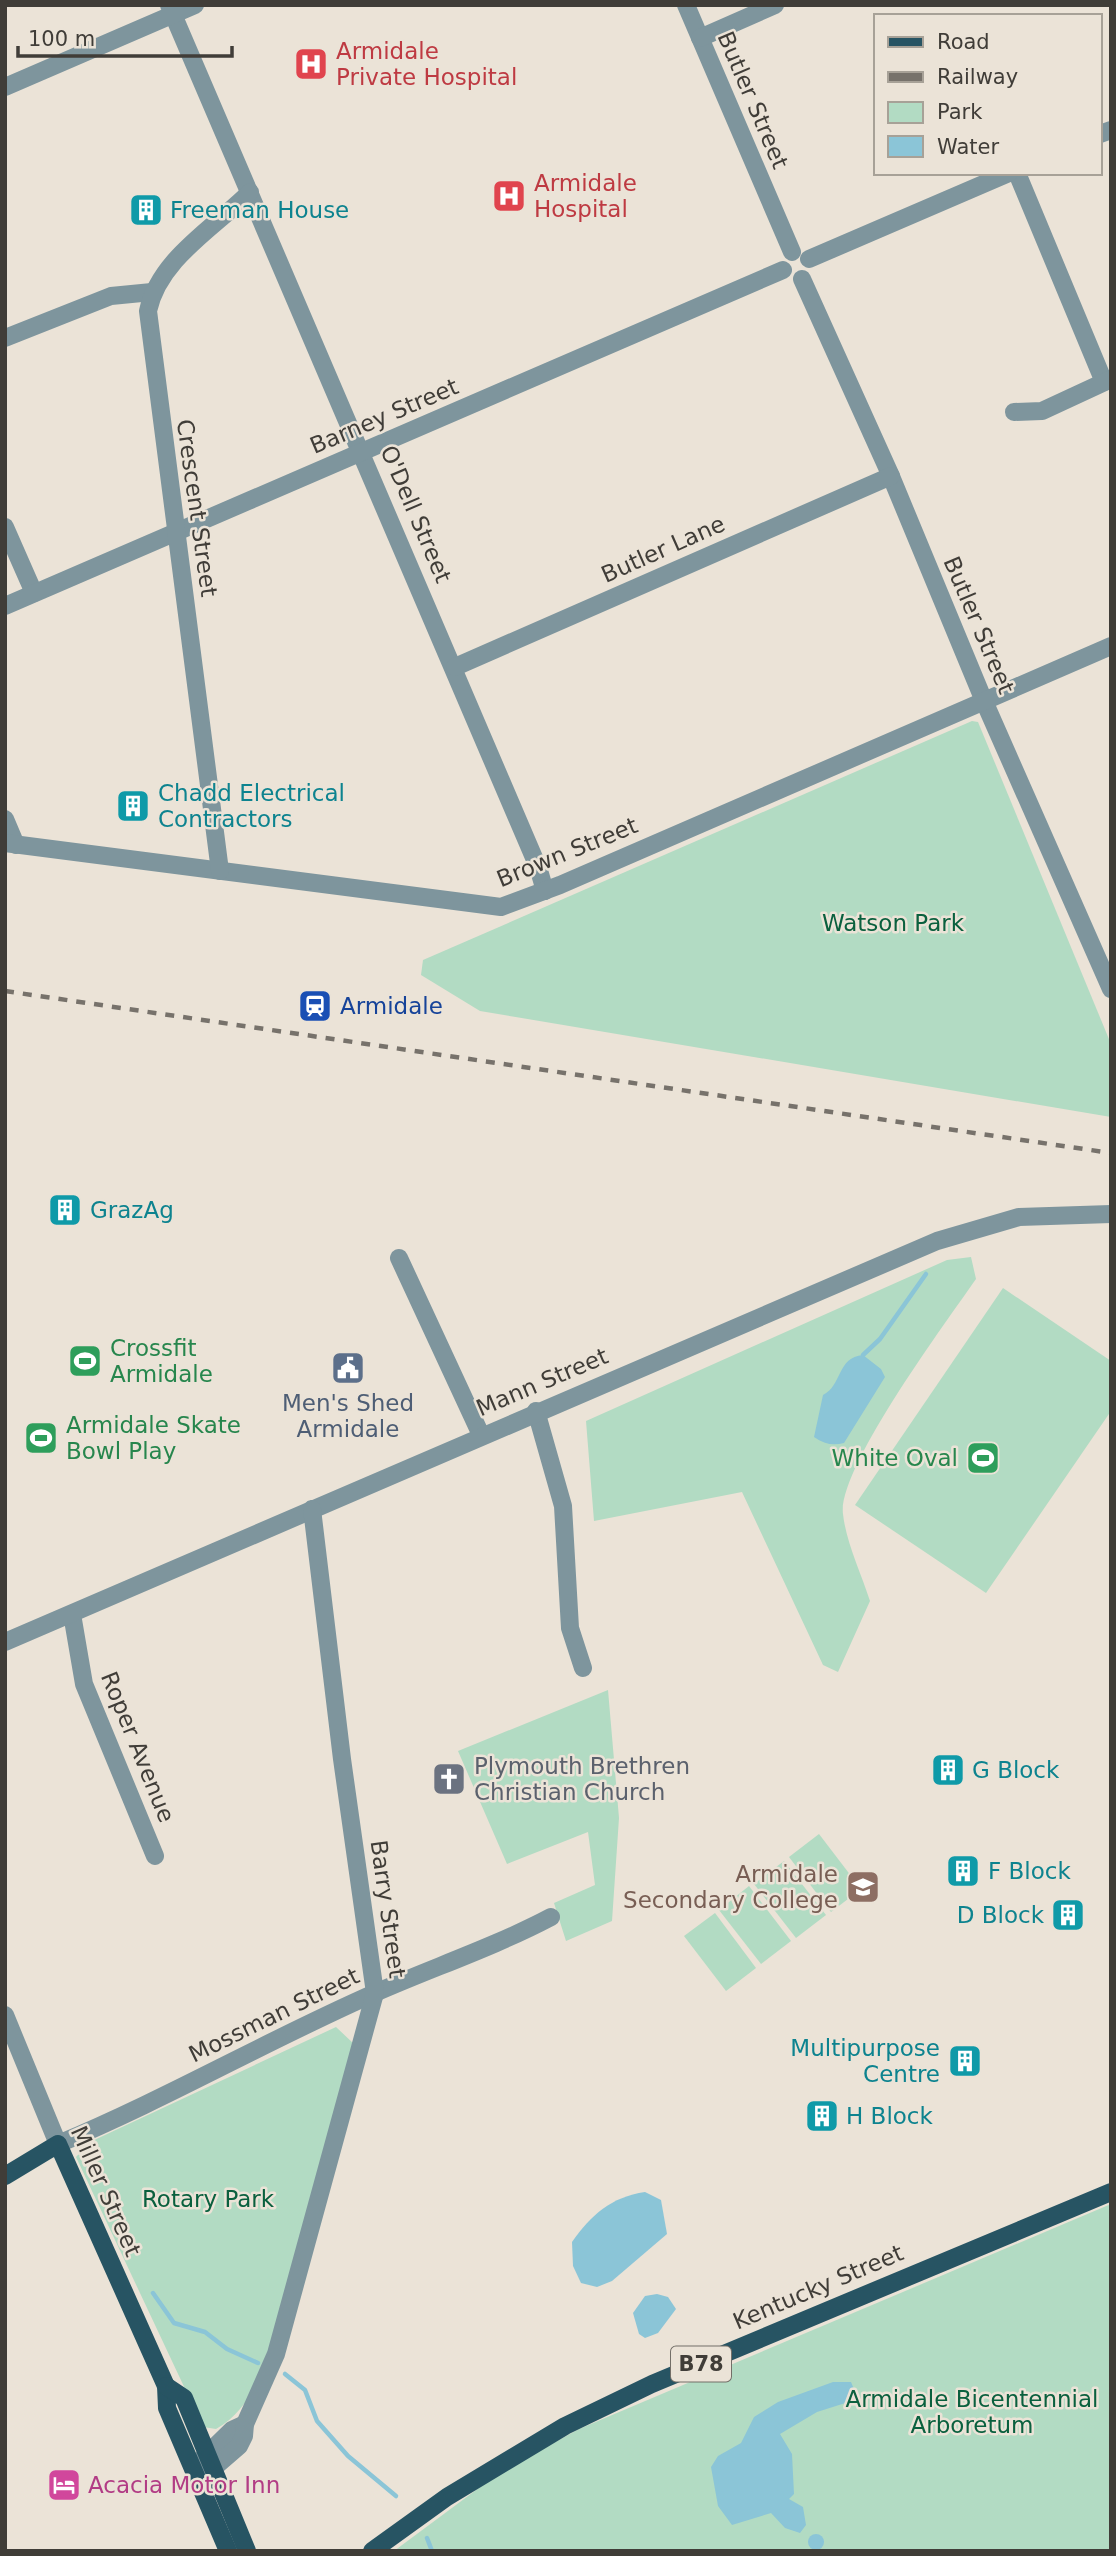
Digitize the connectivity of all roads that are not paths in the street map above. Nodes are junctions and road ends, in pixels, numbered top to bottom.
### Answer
1 (195, 5) edge
2 (686, 5) edge
3 (775, 5) edge
4 (171, 10) edge
5 (700, 38) junction
6 (5, 87) edge
7 (1004, 175) edge
8 (1018, 175) edge
9 (250, 192) junction
10 (801, 255) junction
11 (783, 270) junction
12 (802, 279) junction
13 (152, 292) junction
14 (5, 338) edge
15 (1107, 381) edge
16 (1014, 412) dead end
17 (362, 452) junction
18 (891, 477) junction
19 (5, 527) edge
20 (176, 532) junction
21 (34, 593) junction
22 (5, 606) edge
23 (1111, 646) edge
24 (455, 667) junction
25 (984, 701) junction
26 (5, 819) edge
27 (11, 844) edge
28 (220, 871) junction
29 (545, 891) junction
30 (1111, 989) edge
31 (1111, 1214) edge
32 (399, 1258) dead end
33 (536, 1411) junction
34 (481, 1435) junction
35 (312, 1509) junction
36 (72, 1614) junction
37 (5, 1642) edge
38 (583, 1668) dead end
39 (155, 1856) dead end
40 (551, 1917) dead end
41 (375, 1993) junction
42 (5, 2015) edge
43 (58, 2144) junction
44 (5, 2176) edge
45 (1111, 2192) edge
46 (166, 2386) junction
47 (211, 2463) junction
48 (195, 2474) junction
49 (228, 2551) edge
50 (247, 2551) edge
51 (372, 2551) edge

1 - 4 street
2 - 5 street, Butler Street
3 - 5 street
4 - 6 street
4 - 9 street, O'Dell Street
5 - 10 street, Butler Street
7 - 10 street
8 - 15 street
9 - 13 street, Crescent Street
9 - 17 street, O'Dell Street
10 - 11 street
10 - 12 street
11 - 12 street
11 - 17 street, Barney Street
12 - 18 street, Butler Street
13 - 14 street
13 - 20 street, Crescent Street
15 - 16 street
17 - 20 street, Barney Street
17 - 24 street, O'Dell Street
18 - 24 street, Butler Lane
18 - 25 street, Butler Street
19 - 21 street
20 - 21 street, Barney Street
20 - 28 street, Crescent Street
21 - 22 street, Barney Street
23 - 25 street, Brown Street
24 - 29 street, O'Dell Street
25 - 29 street, Brown Street
25 - 30 street, Butler Street
26 - 27 street
27 - 28 street, Brown Street
28 - 29 street, Brown Street
31 - 33 street, Mann Street
32 - 34 street
33 - 34 street, Mann Street
33 - 38 street
34 - 35 street, Mann Street
35 - 36 street, Mann Street
35 - 41 street, Barry Street
36 - 37 street, Mann Street
36 - 39 street, Roper Avenue
40 - 41 street, Mossman Street
41 - 43 street, Mossman Street
41 - 47 street, Barry Street
42 - 43 street, Miller Street
43 - 44 main road
43 - 46 main road, Miller Street
45 - 51 main road, Kentucky Street / B78
46 - 47 main road, Miller Street
46 - 48 main road, Miller Street
47 - 48 street, Barry Street
47 - 50 main road, Miller Street
48 - 49 main road, Miller Street

